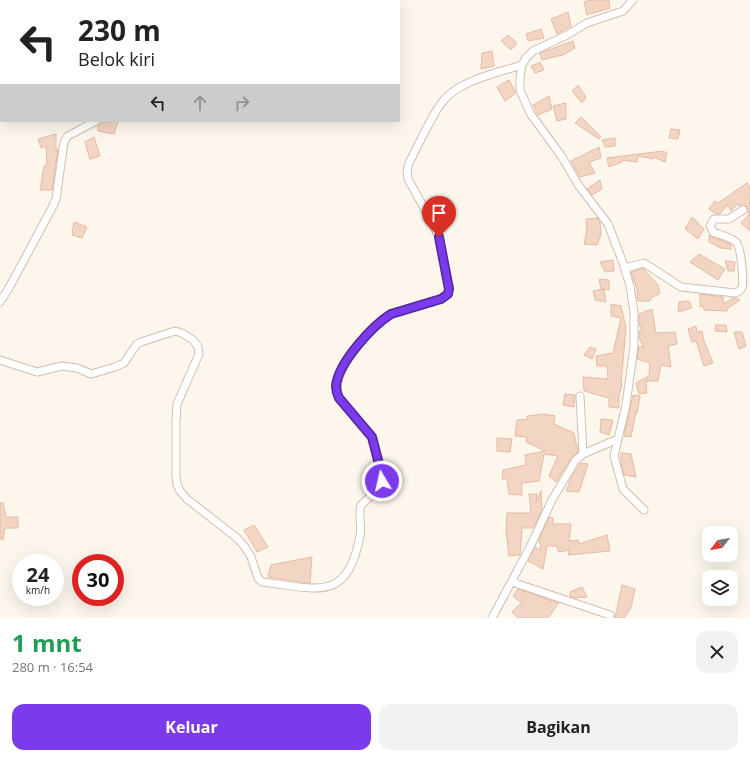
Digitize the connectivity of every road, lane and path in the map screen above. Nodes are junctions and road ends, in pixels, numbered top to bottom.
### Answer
1 (633, 0) edge
2 (522, 65) junction
3 (94, 122) edge
4 (743, 210) dead end
5 (625, 268) junction
6 (0, 302) edge
7 (0, 360) edge
8 (580, 396) dead end
9 (618, 439) junction
10 (583, 454) junction
11 (644, 510) dead end
12 (512, 582) junction
13 (610, 616) dead end
14 (492, 618) edge

1 - 2 street
2 - 5 street
2 - 7 street
3 - 6 street
4 - 5 street
5 - 9 street
8 - 10 street
9 - 10 street
9 - 11 street
10 - 12 street
12 - 13 street
12 - 14 street

